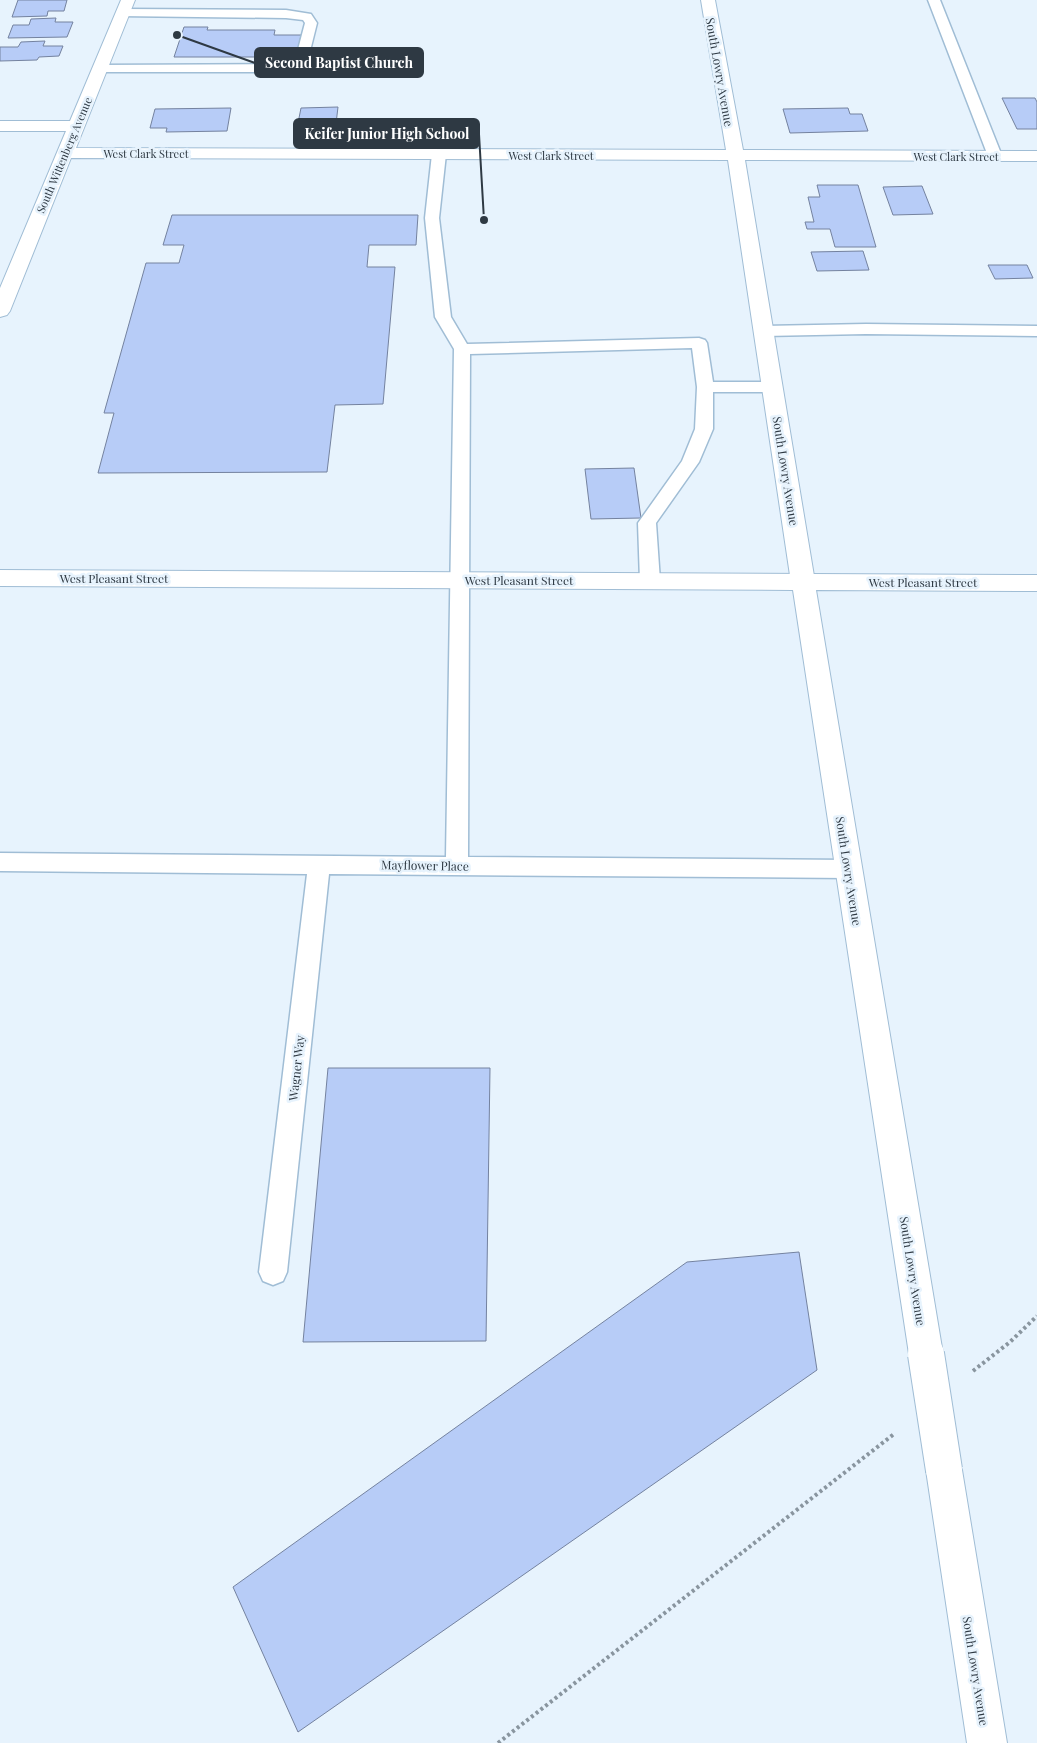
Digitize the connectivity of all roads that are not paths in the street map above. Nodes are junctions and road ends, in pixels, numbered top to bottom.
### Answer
1 (708, 0) edge
2 (934, 0) edge
3 (126, 7) edge
4 (100, 69) junction
5 (0, 126) edge
6 (76, 126) junction
7 (65, 153) junction
8 (439, 154) junction
9 (734, 155) junction
10 (995, 156) junction
11 (1037, 156) edge
12 (0, 311) edge
13 (764, 331) junction
14 (1037, 331) edge
15 (462, 349) junction
16 (705, 386) junction
17 (772, 387) junction
18 (0, 578) edge
19 (460, 580) junction
20 (650, 581) junction
21 (804, 582) junction
22 (1037, 583) edge
23 (0, 862) edge
24 (319, 864) junction
25 (457, 866) junction
26 (849, 869) junction
27 (273, 1272) dead end
28 (987, 1743) edge

1 - 9 street, South Lowry Avenue
2 - 10 lane
3 - 4 street, South Wittenberg Avenue
3 - 4 lane
4 - 6 street, South Wittenberg Avenue
5 - 6 street
6 - 7 street, South Wittenberg Avenue
7 - 8 street, West Clark Street
7 - 12 street, South Wittenberg Avenue
8 - 9 street, West Clark Street
8 - 15 lane
9 - 10 street, West Clark Street
9 - 13 street, South Lowry Avenue
10 - 11 street, West Clark Street
13 - 14 lane
13 - 17 street, South Lowry Avenue
15 - 16 lane
15 - 19 lane
16 - 17 lane
16 - 20 lane
17 - 21 street, South Lowry Avenue
18 - 19 street, West Pleasant Street
19 - 20 street, West Pleasant Street
19 - 25 lane
20 - 21 street, West Pleasant Street
21 - 22 street, West Pleasant Street
21 - 26 street, South Lowry Avenue
23 - 24 lane, Mayflower Place
24 - 25 lane, Mayflower Place
24 - 27 lane, Wagner Way
25 - 26 lane, Mayflower Place
26 - 28 street, South Lowry Avenue, bridge

